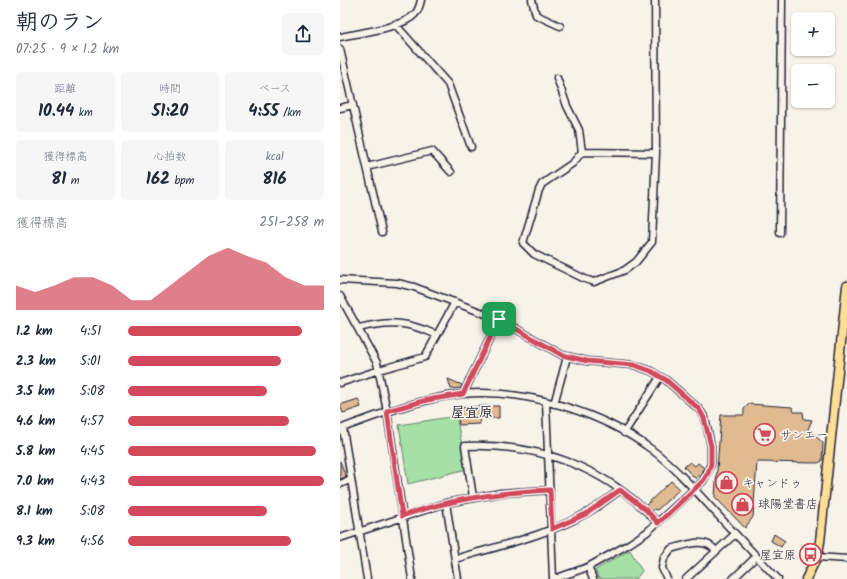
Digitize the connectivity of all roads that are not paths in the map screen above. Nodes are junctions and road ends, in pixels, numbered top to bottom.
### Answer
1 (421, 0) edge
2 (532, 0) edge
3 (655, 0) edge
4 (782, 0) edge
5 (396, 24) junction
6 (560, 26) dead end
7 (340, 36) edge
8 (340, 49) edge
9 (558, 78) dead end
10 (353, 105) junction
11 (340, 108) edge
12 (470, 148) dead end
13 (582, 152) junction
14 (656, 153) junction
15 (367, 167) junction
16 (451, 172) dead end
17 (382, 232) dead end
18 (780, 233) dead end
19 (340, 280) edge
20 (847, 286) edge
21 (340, 296) edge
22 (455, 302) junction
23 (499, 319) junction
24 (359, 328) junction
25 (438, 335) junction
26 (567, 357) junction
27 (379, 370) junction
28 (660, 377) junction
29 (340, 384) edge
30 (463, 394) junction
31 (546, 402) junction
32 (554, 404) junction
33 (387, 411) junction
34 (341, 429) edge
35 (624, 433) junction
36 (550, 454) junction
37 (350, 480) junction
38 (340, 484) edge
39 (694, 489) junction
40 (550, 490) junction
41 (620, 490) junction
42 (473, 497) junction
43 (446, 503) junction
44 (402, 516) junction
45 (658, 523) junction
46 (552, 529) junction
47 (359, 532) junction
48 (735, 534) junction
49 (340, 538) edge
50 (716, 550) junction
51 (756, 557) junction
52 (817, 557) junction
53 (455, 559) junction
54 (847, 559) edge
55 (588, 567) junction
56 (367, 579) edge
57 (412, 579) edge
58 (458, 579) edge
59 (554, 579) edge
60 (593, 579) edge
61 (668, 579) edge
62 (686, 579) edge
63 (733, 579) edge
64 (778, 579) edge
65 (806, 579) edge

1 - 5 street
2 - 6 street
3 - 14 street
4 - 18 street
5 - 7 street
5 - 12 street
8 - 10 street
9 - 13 street
10 - 11 street
10 - 15 street
13 - 14 street
13 - 14 street
15 - 16 street
15 - 17 street
19 - 22 street
20 - 52 main road
21 - 24 street
22 - 23 street
22 - 25 street
23 - 26 street
23 - 30 street
24 - 25 street
24 - 27 street
25 - 27 street
26 - 28 street
26 - 32 street
27 - 29 street
27 - 33 street
28 - 35 street
28 - 39 street
30 - 31 street
30 - 33 street
31 - 32 street
31 - 36 street
32 - 35 street
33 - 34 street
33 - 44 street
34 - 37 street
35 - 39 street
36 - 40 street
36 - 41 street
36 - 42 street
37 - 38 street
37 - 47 street
39 - 45 street
39 - 48 street
40 - 42 street
40 - 46 street
41 - 45 street
41 - 46 street
42 - 43 street
43 - 44 street
43 - 53 street
44 - 47 street
44 - 57 street
45 - 55 street
46 - 53 street
46 - 59 street
47 - 49 street
47 - 56 street
48 - 50 street
48 - 51 street
50 - 61 street
50 - 62 street
51 - 63 street
51 - 64 street
52 - 54 street
52 - 65 main road
53 - 58 street
55 - 59 street
55 - 60 street

